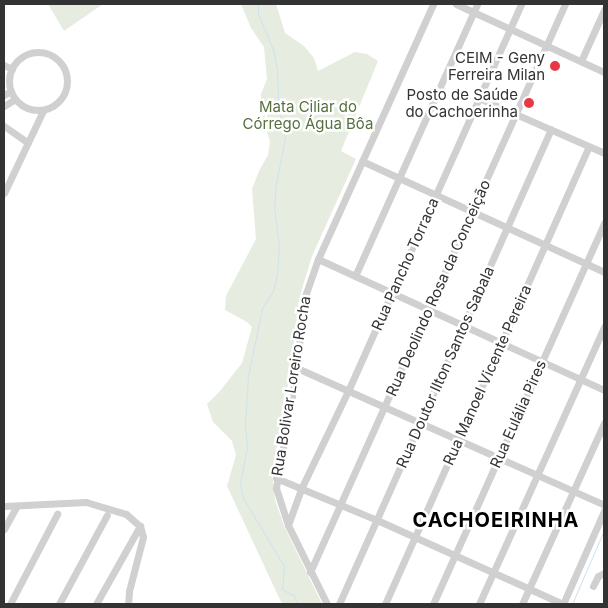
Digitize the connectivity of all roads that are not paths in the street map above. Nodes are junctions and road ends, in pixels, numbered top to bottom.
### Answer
1 (433, 4) edge
2 (456, 4) edge
3 (477, 4) edge
4 (521, 4) edge
5 (565, 4) edge
6 (604, 10) edge
7 (473, 12) junction
8 (510, 28) junction
9 (546, 45) junction
10 (581, 61) junction
11 (4, 65) edge
12 (12, 69) junction
13 (604, 72) edge
14 (7, 93) edge
15 (479, 98) junction
16 (15, 99) junction
17 (4, 106) edge
18 (43, 110) junction
19 (516, 114) junction
20 (4, 126) edge
21 (551, 129) junction
22 (28, 143) junction
23 (589, 146) junction
24 (604, 153) edge
25 (362, 161) junction
26 (399, 178) junction
27 (4, 193) edge
28 (436, 195) junction
29 (472, 212) junction
30 (604, 223) edge
31 (507, 228) junction
32 (545, 245) junction
33 (318, 260) junction
34 (586, 264) junction
35 (604, 272) edge
36 (355, 276) junction
37 (392, 293) junction
38 (428, 310) junction
39 (464, 326) junction
40 (604, 328) edge
41 (501, 343) junction
42 (542, 361) junction
43 (297, 368) junction
44 (581, 379) junction
45 (604, 390) edge
46 (348, 391) junction
47 (384, 407) junction
48 (420, 423) junction
49 (604, 423) edge
50 (458, 440) junction
51 (498, 458) junction
52 (538, 476) junction
53 (276, 478) junction
54 (301, 489) junction
55 (573, 492) junction
56 (340, 504) junction
57 (604, 505) edge
58 (4, 506) edge
59 (16, 507) junction
60 (604, 511) edge
61 (57, 514) dead end
62 (107, 516) dead end
63 (377, 520) junction
64 (288, 525) junction
65 (140, 526) junction
66 (4, 529) edge
67 (415, 537) junction
68 (455, 555) junction
69 (310, 572) junction
70 (604, 572) edge
71 (494, 573) junction
72 (593, 586) dead end
73 (529, 589) junction
74 (10, 604) edge
75 (59, 604) edge
76 (96, 604) edge
77 (128, 604) edge
78 (327, 604) edge
79 (339, 604) edge
80 (385, 604) edge
81 (433, 604) edge
82 (479, 604) edge
83 (522, 604) edge
84 (563, 604) edge

1 - 25 street, Rua Bolivar Loreiro Rocha
2 - 7 street
3 - 7 street
4 - 8 street, Rua Pancho Torraca
5 - 9 street, Rua Deolindo Rosa da Conceição
6 - 10 street
7 - 8 street
7 - 26 street
8 - 9 street
8 - 15 street, Rua Pancho Torraca
9 - 10 street
9 - 19 street, Rua Deolindo Rosa da Conceição
10 - 13 street
11 - 12 street
12 - 14 street
12 - 18 street
14 - 16 street
15 - 19 street
15 - 28 street, Rua Pancho Torraca
16 - 17 street
16 - 18 street
18 - 22 street
19 - 21 street
19 - 29 street, Rua Deolindo Rosa da Conceição
20 - 22 street
21 - 23 street
21 - 31 street, Rua Doutor Ilton Santos Sabala
22 - 27 street
23 - 24 street
23 - 32 street, Rua Manoel Vicente Pereira
25 - 26 street
25 - 33 street, Rua Bolivar Loreiro Rocha
26 - 28 street
26 - 36 street
28 - 29 street
28 - 37 street, Rua Pancho Torraca
29 - 31 street
29 - 38 street, Rua Deolindo Rosa da Conceição
30 - 34 street, Rua Eulália Pires
31 - 32 street
31 - 39 street, Rua Doutor Ilton Santos Sabala
32 - 34 street
32 - 41 street, Rua Manoel Vicente Pereira
33 - 36 street
33 - 43 street, Rua Bolivar Loreiro Rocha
34 - 35 street
34 - 42 street, Rua Eulália Pires
36 - 37 street
37 - 38 street
37 - 46 street, Rua Pancho Torraca
38 - 39 street
38 - 47 street, Rua Deolindo Rosa da Conceição
39 - 41 street
39 - 48 street, Rua Doutor Ilton Santos Sabala
40 - 44 street
41 - 42 street
41 - 50 street, Rua Manoel Vicente Pereira
42 - 44 street
42 - 51 street, Rua Eulália Pires
43 - 46 street
43 - 53 street, Rua Bolivar Loreiro Rocha
44 - 45 street
44 - 52 street
46 - 47 street
46 - 54 street, Rua Pancho Torraca
47 - 48 street
47 - 56 street, Rua Deolindo Rosa da Conceição
48 - 50 street
48 - 63 street, Rua Doutor Ilton Santos Sabala
49 - 55 street
50 - 51 street
50 - 67 street, Rua Manoel Vicente Pereira
51 - 52 street
51 - 68 street, Rua Eulália Pires
52 - 55 street
52 - 71 street
53 - 54 street
53 - 64 street, Rua Bolivar Loreiro Rocha
54 - 56 street
54 - 64 street, Rua Pancho Torraca
55 - 57 street
55 - 73 street
56 - 63 street
56 - 69 street, Rua Deolindo Rosa da Conceição
58 - 59 street
59 - 65 street
59 - 66 street
60 - 84 street
61 - 74 street
62 - 75 street
63 - 67 street
63 - 79 street, Rua Doutor Ilton Santos Sabala
64 - 69 street, Rua Bolivar Loreiro Rocha
65 - 76 street
65 - 77 street
67 - 68 street
67 - 80 street, Rua Manoel Vicente Pereira
68 - 71 street
68 - 81 street, Rua Eulália Pires
69 - 78 street, Rua Bolivar Loreiro Rocha
70 - 72 street
71 - 73 street
71 - 82 street
73 - 83 street
73 - 84 street

